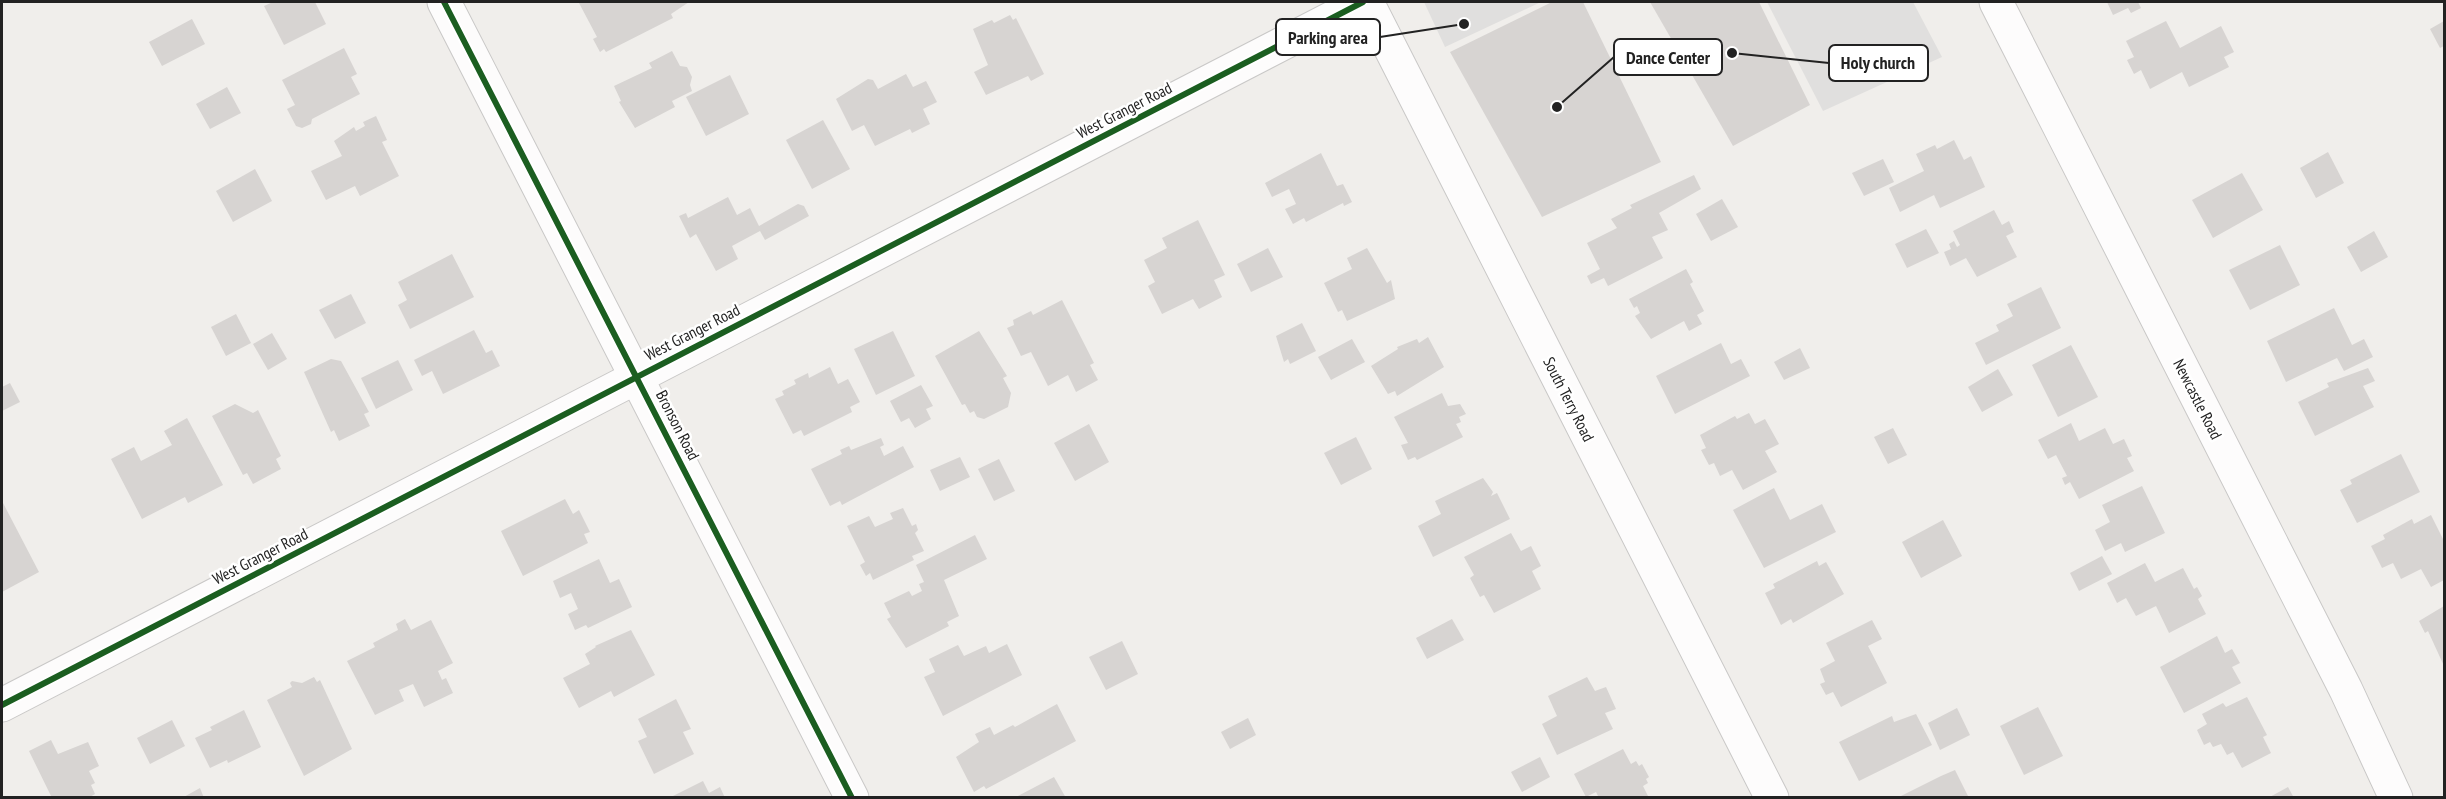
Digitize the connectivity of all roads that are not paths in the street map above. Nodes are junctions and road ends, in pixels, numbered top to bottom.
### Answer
1 (444, 2) edge
2 (1365, 2) edge
3 (1996, 2) edge
4 (637, 375) junction
5 (2, 705) edge
6 (852, 798) edge
7 (1772, 798) edge
8 (2396, 798) edge

1 - 4 street, Bronson Road
2 - 4 street, West Granger Road
2 - 7 street, South Terry Road
3 - 8 street, Newcastle Road
4 - 5 street, West Granger Road
4 - 6 street, Bronson Road

